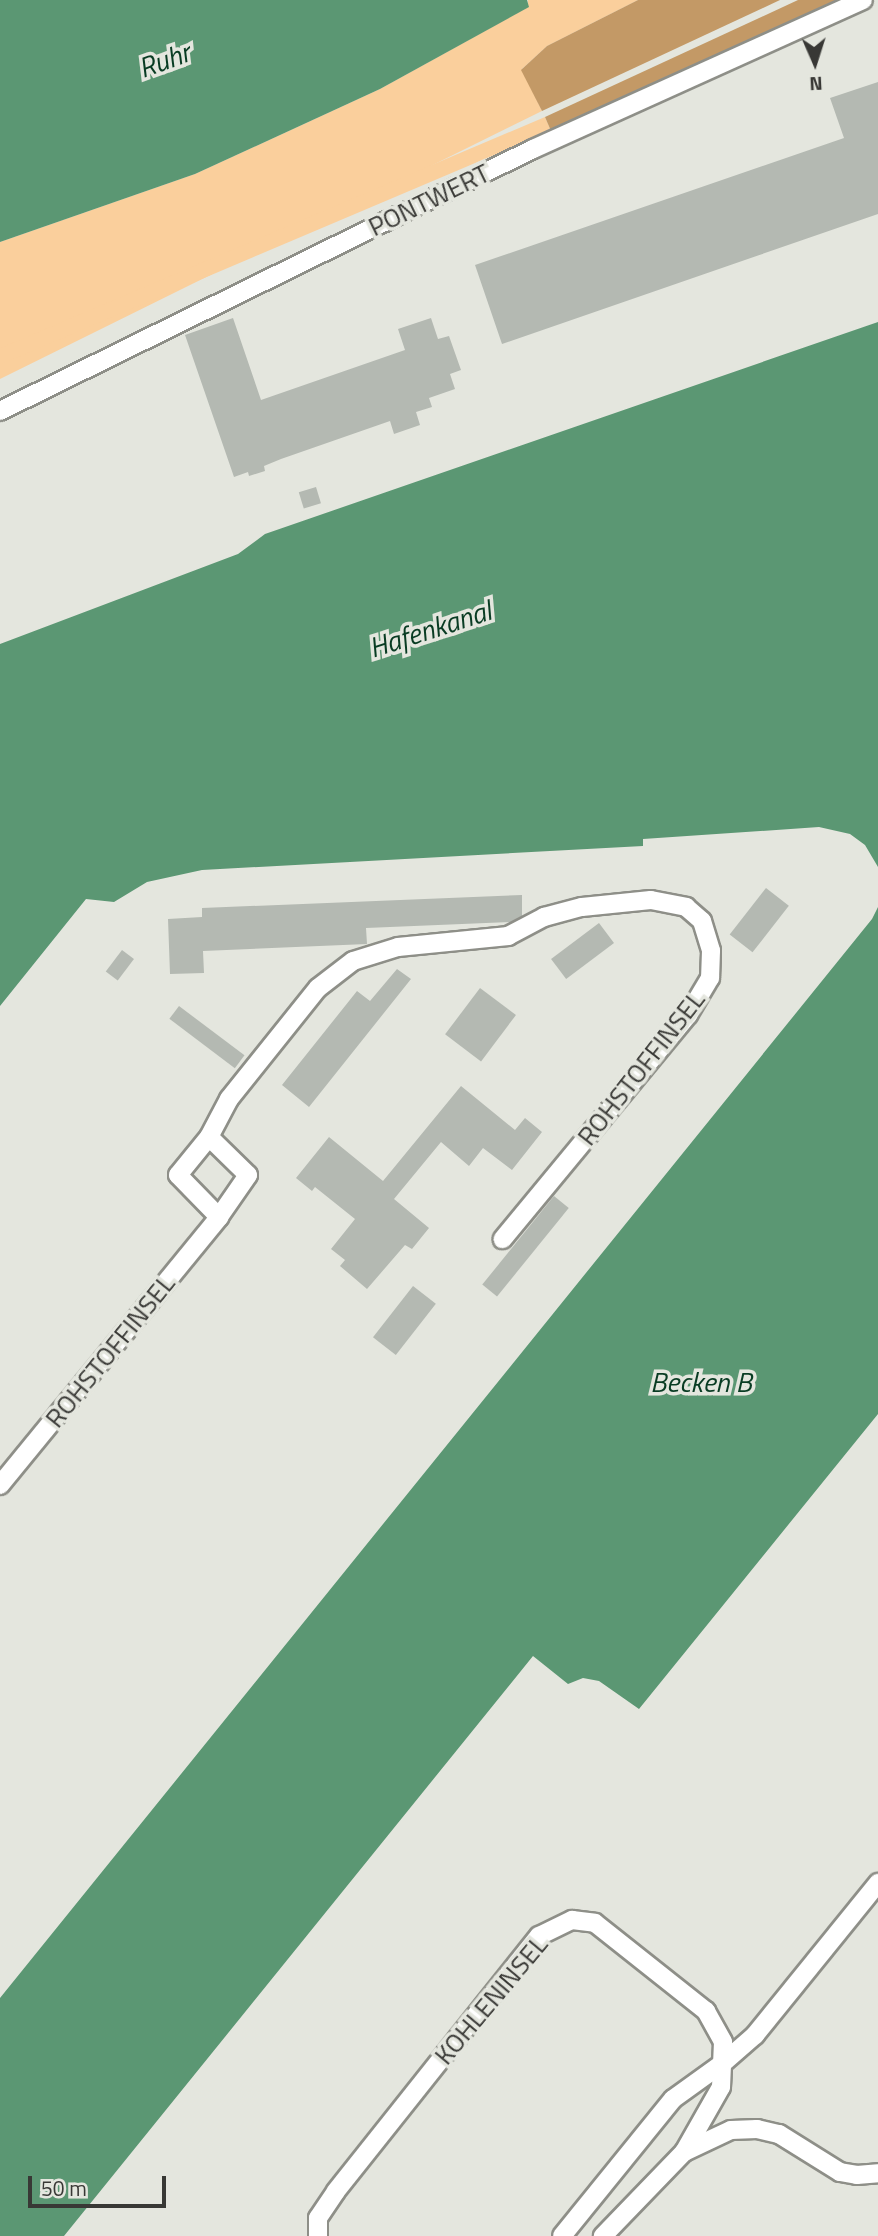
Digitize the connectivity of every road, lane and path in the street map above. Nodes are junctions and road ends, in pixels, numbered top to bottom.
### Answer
1 (863, 0) edge
2 (0, 411) edge
3 (209, 1137) junction
4 (219, 1217) junction
5 (503, 1239) dead end
6 (0, 1485) edge
7 (878, 1883) edge
8 (723, 2063) junction
9 (684, 2152) junction
10 (878, 2173) edge
11 (567, 2230) edge
12 (318, 2236) edge
13 (595, 2236) edge
14 (603, 2236) edge

1 - 2 street, PONTWERT
3 - 4 street, ROHSTOFFINSEL
3 - 4 street, ROHSTOFFINSEL
3 - 5 street, ROHSTOFFINSEL
4 - 6 street, ROHSTOFFINSEL
7 - 8 street
8 - 9 street, KOHLENINSEL
8 - 11 street
8 - 12 street, KOHLENINSEL
9 - 10 street, KOHLENINSEL
9 - 14 street, KOHLENINSEL
11 - 13 street

